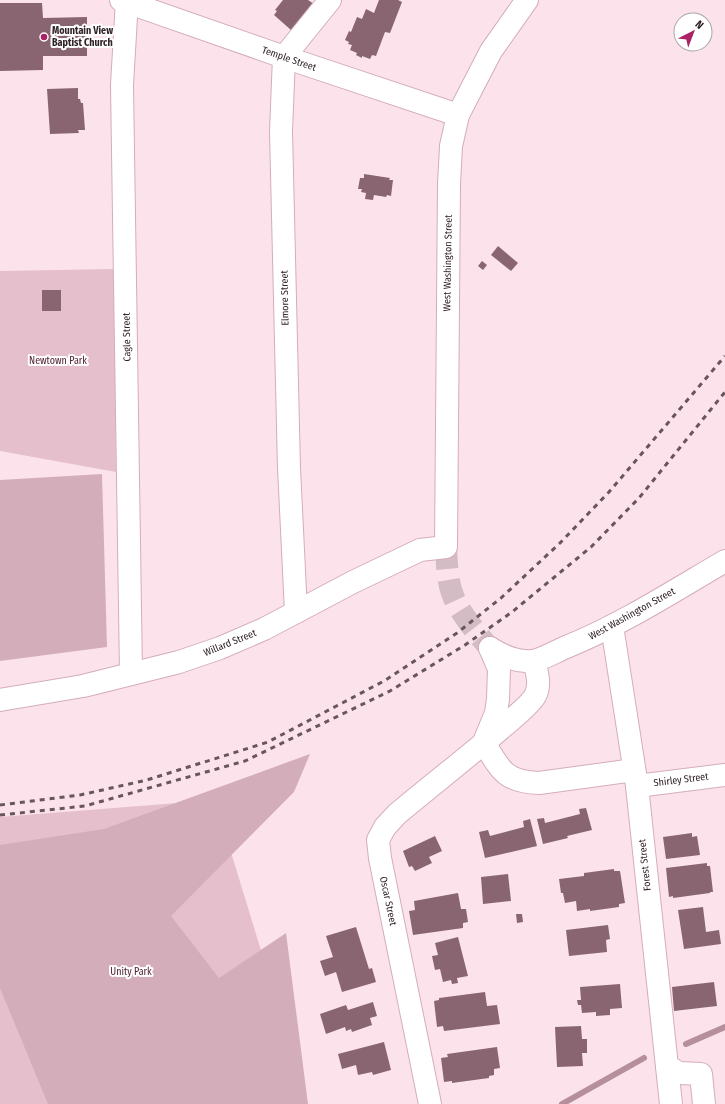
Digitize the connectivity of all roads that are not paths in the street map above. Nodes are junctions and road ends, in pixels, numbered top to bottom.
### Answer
1 (330, 0) edge
2 (527, 0) edge
3 (124, 1) edge
4 (284, 57) junction
5 (458, 115) junction
6 (446, 546) joint
7 (725, 561) edge
8 (296, 612) junction
9 (612, 626) junction
10 (490, 648) joint
11 (534, 661) junction
12 (131, 674) junction
13 (0, 700) edge
14 (484, 742) junction
15 (725, 775) edge
16 (635, 778) junction
17 (667, 1066) junction
18 (430, 1104) edge
19 (671, 1104) edge
20 (704, 1104) edge

1 - 4 street
2 - 5 street, West Washington Street
3 - 4 street, Temple Street
3 - 12 street, Cagle Street
4 - 5 street, Temple Street
4 - 8 street, Elmore Street
5 - 6 street, West Washington Street
6 - 8 street, Willard Street
7 - 9 street, West Washington Street
8 - 12 street, Willard Street
9 - 11 street, West Washington Street
9 - 16 street, Forest Street
10 - 11 street, West Washington Street
10 - 14 street, Oscar Street
11 - 14 street, Oscar Street
12 - 13 street, Willard Street
14 - 16 street, Shirley Street
14 - 18 street, Oscar Street
15 - 16 street, Shirley Street
16 - 17 street, Forest Street
17 - 19 street, Forest Street
17 - 20 street

